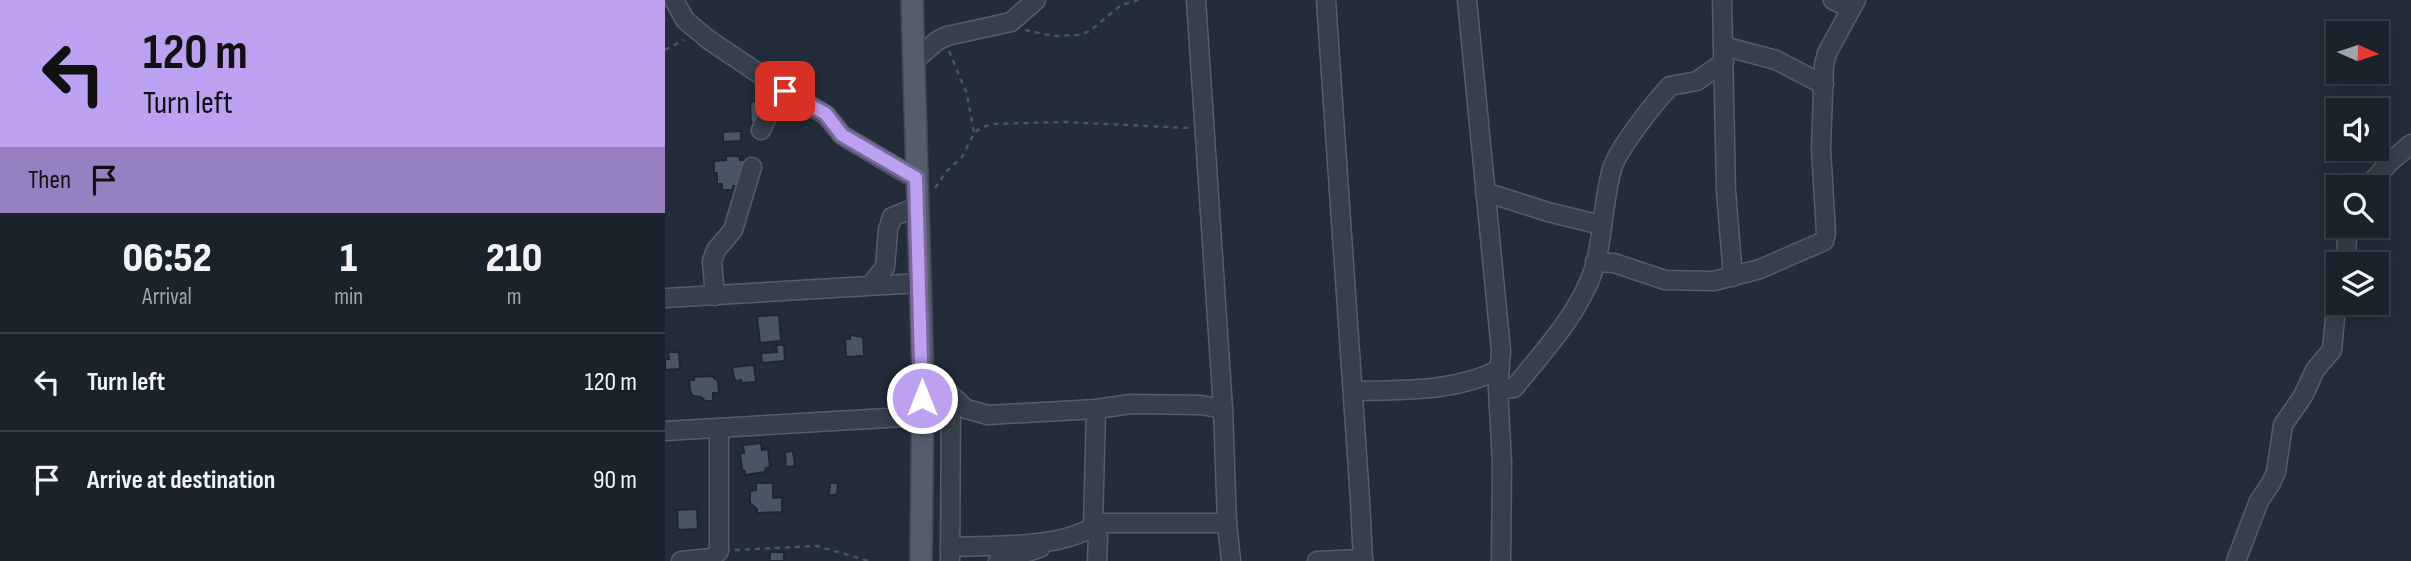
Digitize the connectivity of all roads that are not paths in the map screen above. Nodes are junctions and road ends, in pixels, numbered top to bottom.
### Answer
1 (674, 0) edge
2 (912, 0) edge
3 (1036, 0) edge
4 (1196, 0) edge
5 (1326, 0) edge
6 (1467, 0) edge
7 (1722, 0) edge
8 (1833, 0) edge
9 (1853, 4) edge
10 (1724, 54) junction
11 (914, 61) junction
12 (1824, 85) junction
13 (785, 91) junction
14 (761, 130) dead end
15 (2411, 144) edge
16 (752, 167) dead end
17 (2378, 175) edge
18 (916, 178) junction
19 (1485, 192) junction
20 (917, 210) junction
21 (1601, 225) junction
22 (1595, 262) junction
23 (1733, 277) junction
24 (919, 283) junction
25 (871, 285) junction
26 (715, 296) junction
27 (665, 298) edge
28 (2335, 315) edge
29 (1500, 369) junction
30 (923, 381) junction
31 (1498, 389) junction
32 (1353, 391) junction
33 (951, 395) junction
34 (1096, 409) junction
35 (1223, 409) junction
36 (921, 416) junction
37 (719, 428) junction
38 (665, 431) edge
39 (1227, 523) junction
40 (1093, 525) junction
41 (1056, 541) junction
42 (950, 554) edge
43 (717, 556) edge
44 (1363, 560) edge
45 (681, 561) edge
46 (921, 561) edge
47 (998, 561) edge
48 (1097, 561) edge
49 (1231, 561) edge
50 (1317, 561) edge
51 (1501, 561) edge
52 (2236, 561) edge

1 - 13 street
2 - 11 main road
3 - 11 street
4 - 35 street
5 - 32 street
6 - 19 street
7 - 10 street
8 - 9 street
9 - 12 street
10 - 12 street
10 - 21 street
10 - 23 street
11 - 18 main road
12 - 23 street
13 - 14 street
13 - 18 street
15 - 17 street
16 - 26 street
18 - 20 main road
19 - 21 street
19 - 29 street
20 - 24 main road
20 - 25 street
21 - 22 street
22 - 23 street
22 - 31 street
24 - 25 street
24 - 30 main road
25 - 26 street
26 - 27 street
28 - 52 street
29 - 31 street
29 - 32 street
30 - 33 street
30 - 36 main road
31 - 51 street
32 - 44 street
33 - 34 street
33 - 42 street
34 - 35 street
34 - 40 street
35 - 39 street
36 - 37 street
36 - 46 main road
37 - 38 street
37 - 43 street
39 - 40 street
39 - 49 street
40 - 41 street
40 - 48 street
41 - 42 street
41 - 47 street
43 - 45 street
44 - 50 street

